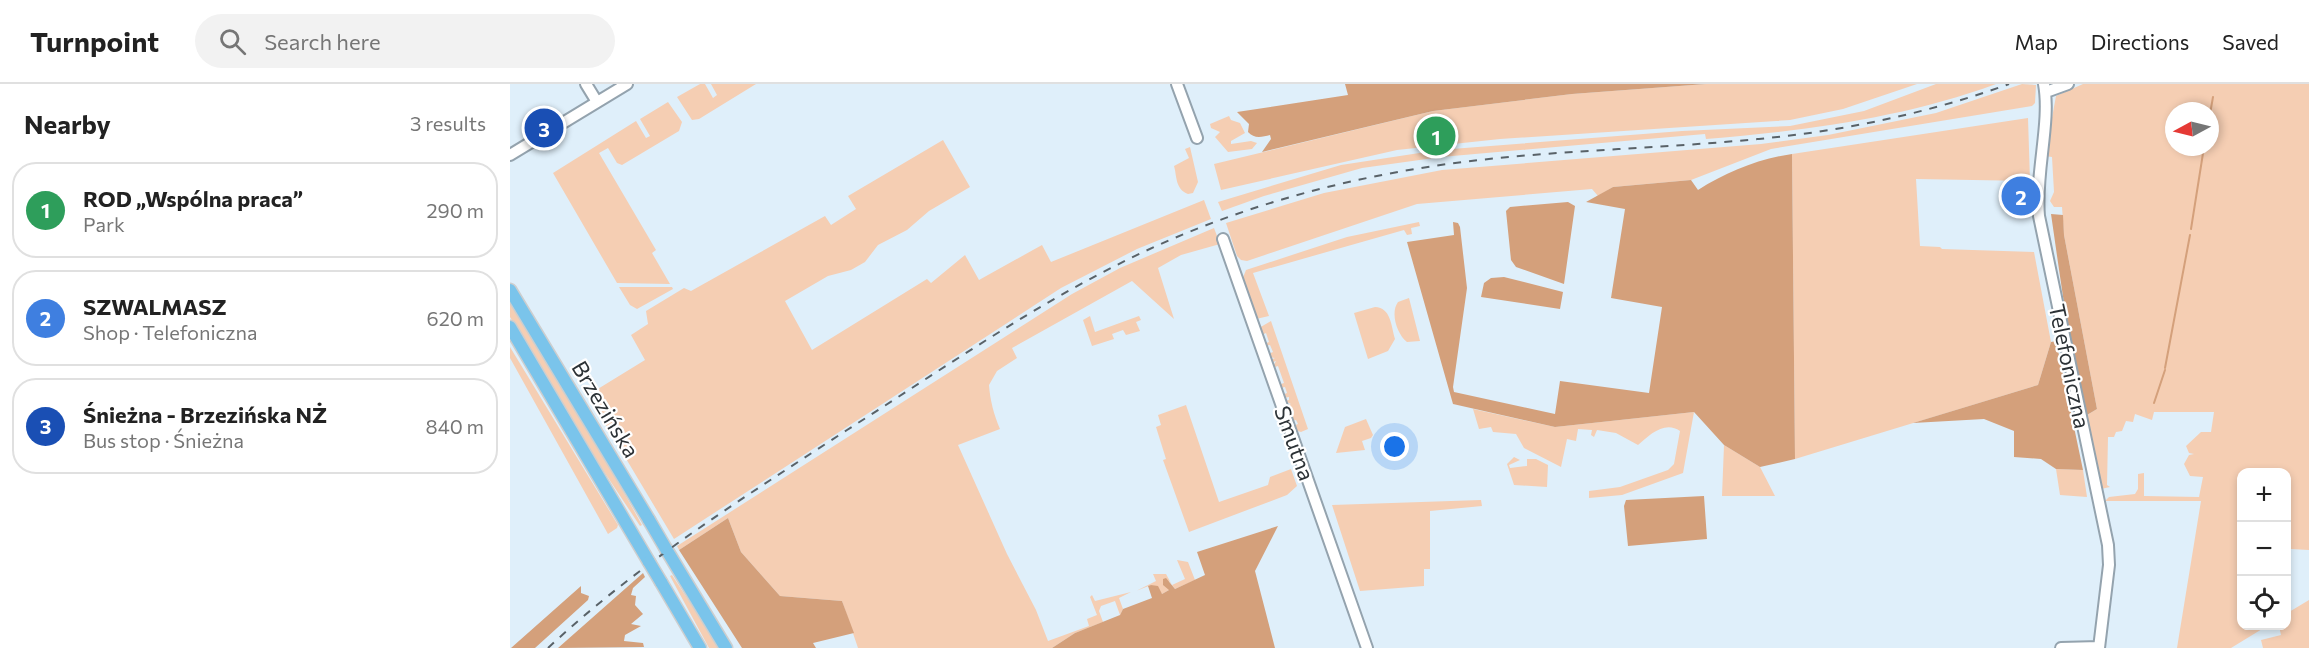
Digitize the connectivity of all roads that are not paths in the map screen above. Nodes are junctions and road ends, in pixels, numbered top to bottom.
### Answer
1 (586, 84) edge
2 (627, 84) edge
3 (1177, 84) edge
4 (2068, 84) edge
5 (2045, 88) edge
6 (597, 102) junction
7 (1197, 138) dead end
8 (510, 155) edge
9 (1222, 239) dead end
10 (510, 290) edge
11 (511, 330) edge
12 (2099, 647) edge
13 (700, 648) edge
14 (726, 648) edge
15 (1367, 648) edge
16 (2061, 648) edge

1 - 6 street
2 - 6 street
3 - 7 street
4 - 5 street
5 - 12 street, Telefoniczna
6 - 8 street
9 - 15 street, Smutna
10 - 14 main road, Brzezińska, bridge
11 - 13 main road, Brzezińska, bridge
12 - 16 street

